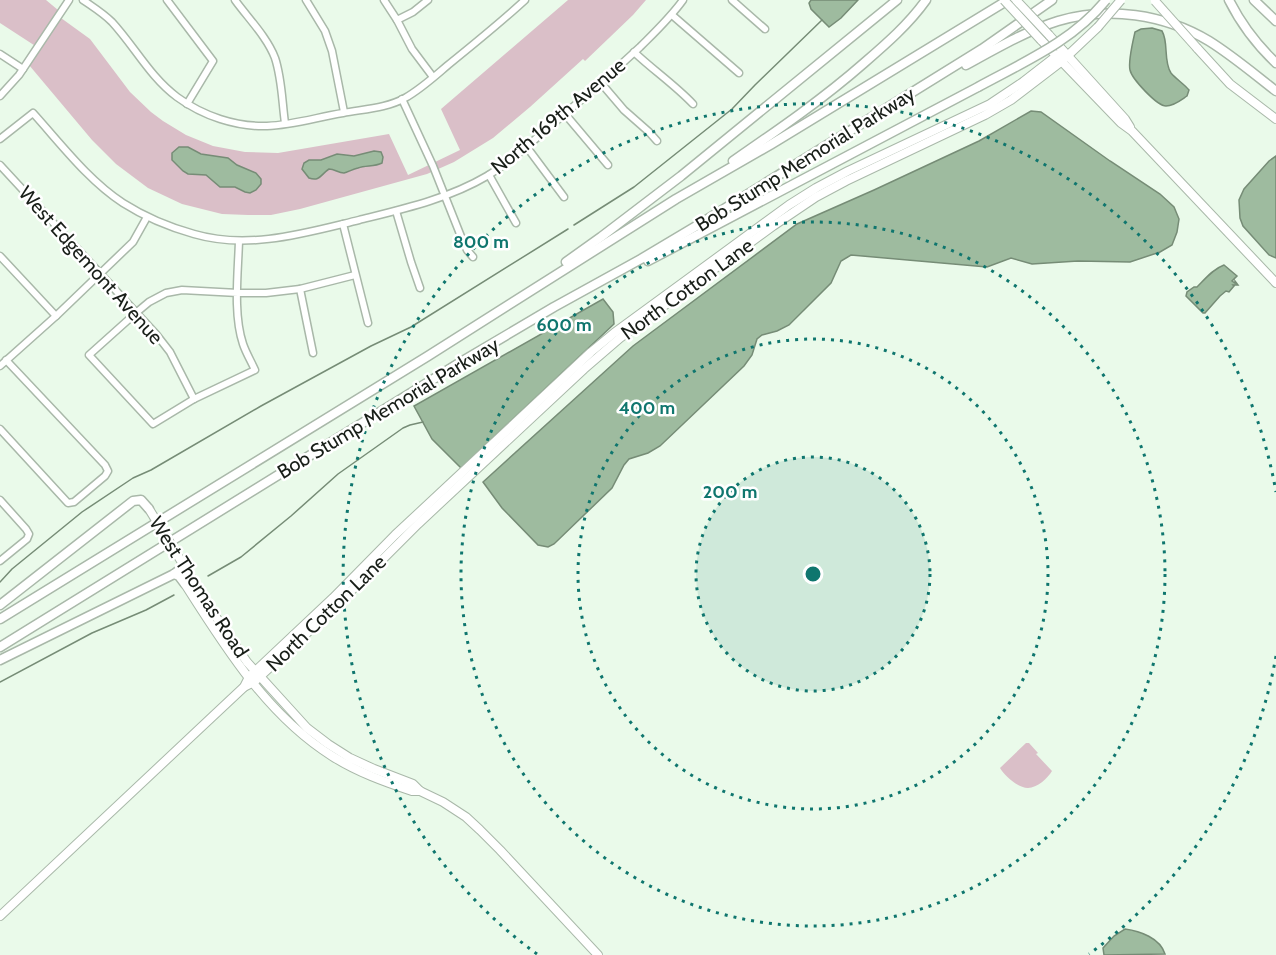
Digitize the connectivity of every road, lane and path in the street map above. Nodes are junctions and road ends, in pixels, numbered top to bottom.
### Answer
1 (69, 0) edge
2 (83, 0) edge
3 (167, 0) edge
4 (235, 0) edge
5 (306, 0) edge
6 (384, 0) edge
7 (428, 0) edge
8 (525, 0) edge
9 (683, 0) edge
10 (732, 0) edge
11 (897, 0) edge
12 (926, 0) edge
13 (1006, 0) edge
14 (1016, 0) edge
15 (1052, 0) edge
16 (1106, 0) edge
17 (1121, 0) edge
18 (1229, 0) edge
19 (1254, 0) edge
20 (1154, 1) edge
21 (672, 15) junction
22 (397, 20) junction
23 (1276, 21) edge
24 (765, 28) dead end
25 (1045, 37) junction
26 (634, 52) junction
27 (0, 54) edge
28 (1062, 56) junction
29 (1276, 63) edge
30 (23, 69) junction
31 (739, 73) dead end
32 (433, 77) junction
33 (601, 83) junction
34 (1276, 91) edge
35 (0, 96) edge
36 (402, 99) junction
37 (187, 104) junction
38 (693, 104) dead end
39 (344, 112) junction
40 (881, 113) junction
41 (565, 114) junction
42 (1276, 119) edge
43 (285, 123) junction
44 (0, 139) edge
45 (657, 141) dead end
46 (526, 146) junction
47 (0, 165) edge
48 (608, 165) dead end
49 (489, 175) junction
50 (446, 196) junction
51 (564, 197) dead end
52 (676, 198) junction
53 (396, 211) junction
54 (147, 217) junction
55 (516, 223) dead end
56 (343, 224) junction
57 (239, 242) junction
58 (0, 256) edge
59 (473, 257) dead end
60 (101, 273) junction
61 (355, 275) junction
62 (1276, 283) edge
63 (420, 288) dead end
64 (300, 289) junction
65 (530, 291) junction
66 (238, 293) junction
67 (137, 312) junction
68 (56, 316) junction
69 (536, 319) junction
70 (368, 323) dead end
71 (313, 353) dead end
72 (6, 360) junction
73 (0, 366) edge
74 (194, 399) junction
75 (0, 429) edge
76 (0, 500) edge
77 (149, 509) joint
78 (0, 561) edge
79 (184, 566) junction
80 (174, 574) junction
81 (185, 584) joint
82 (329, 602) junction
83 (0, 605) edge
84 (0, 619) edge
85 (316, 625) junction
86 (0, 647) edge
87 (0, 660) edge
88 (254, 677) junction
89 (0, 916) edge
90 (598, 955) edge

1 - 30 street
2 - 37 street
3 - 37 street
4 - 43 street
5 - 39 street
6 - 22 street
7 - 22 street
8 - 32 street
9 - 21 street, North 169th Avenue
10 - 24 street
11 - 65 highway
12 - 52 highway
13 - 25 main road, bridge
13 - 52 highway, Bob Stump Memorial Parkway
14 - 25 main road, bridge
15 - 40 highway, Bob Stump Memorial Parkway
16 - 69 highway, bridge
17 - 28 main road, North Cotton Lane, bridge
18 - 29 highway
19 - 23 highway
20 - 42 main road, bridge
21 - 26 street, North 169th Avenue
21 - 31 street
22 - 32 street
25 - 28 main road
26 - 33 street, North 169th Avenue
26 - 38 street
27 - 30 street
28 - 62 main road
28 - 82 main road, North Cotton Lane
28 - 85 main road, North Cotton Lane
30 - 35 street
32 - 36 street
33 - 41 street, North 169th Avenue
33 - 45 street
34 - 40 highway
36 - 39 street
36 - 50 street
37 - 43 street
39 - 43 street
40 - 69 highway, Bob Stump Memorial Parkway
41 - 46 street, North 169th Avenue
41 - 48 street
44 - 54 street, North 169th Avenue
46 - 49 street, North 169th Avenue
46 - 51 street
47 - 60 street, West Edgemont Avenue
49 - 50 street, North 169th Avenue
49 - 55 street
50 - 53 street, North 169th Avenue
50 - 59 street
52 - 65 highway, Bob Stump Memorial Parkway
53 - 56 street, North 169th Avenue
53 - 63 street
54 - 57 street, North 169th Avenue
54 - 60 street
56 - 57 street, North 169th Avenue
56 - 61 street
57 - 66 street
58 - 68 street
60 - 67 street, West Edgemont Avenue
60 - 68 street
61 - 64 street
61 - 70 street
64 - 66 street
64 - 71 street
65 - 84 highway, Bob Stump Memorial Parkway
66 - 67 street
66 - 74 street
67 - 74 street, West Edgemont Avenue
67 - 74 street
68 - 72 street
69 - 86 highway, Bob Stump Memorial Parkway
72 - 73 street
72 - 75 street
76 - 78 street
77 - 79 main road, West Thomas Road, bridge
77 - 83 highway
79 - 80 highway
79 - 88 main road, West Thomas Road
80 - 81 highway
80 - 87 highway
81 - 88 main road, West Thomas Road
82 - 85 main road
82 - 88 main road, North Cotton Lane
85 - 88 main road, North Cotton Lane
88 - 89 main road, North Cotton Lane
88 - 90 main road, West Thomas Road

